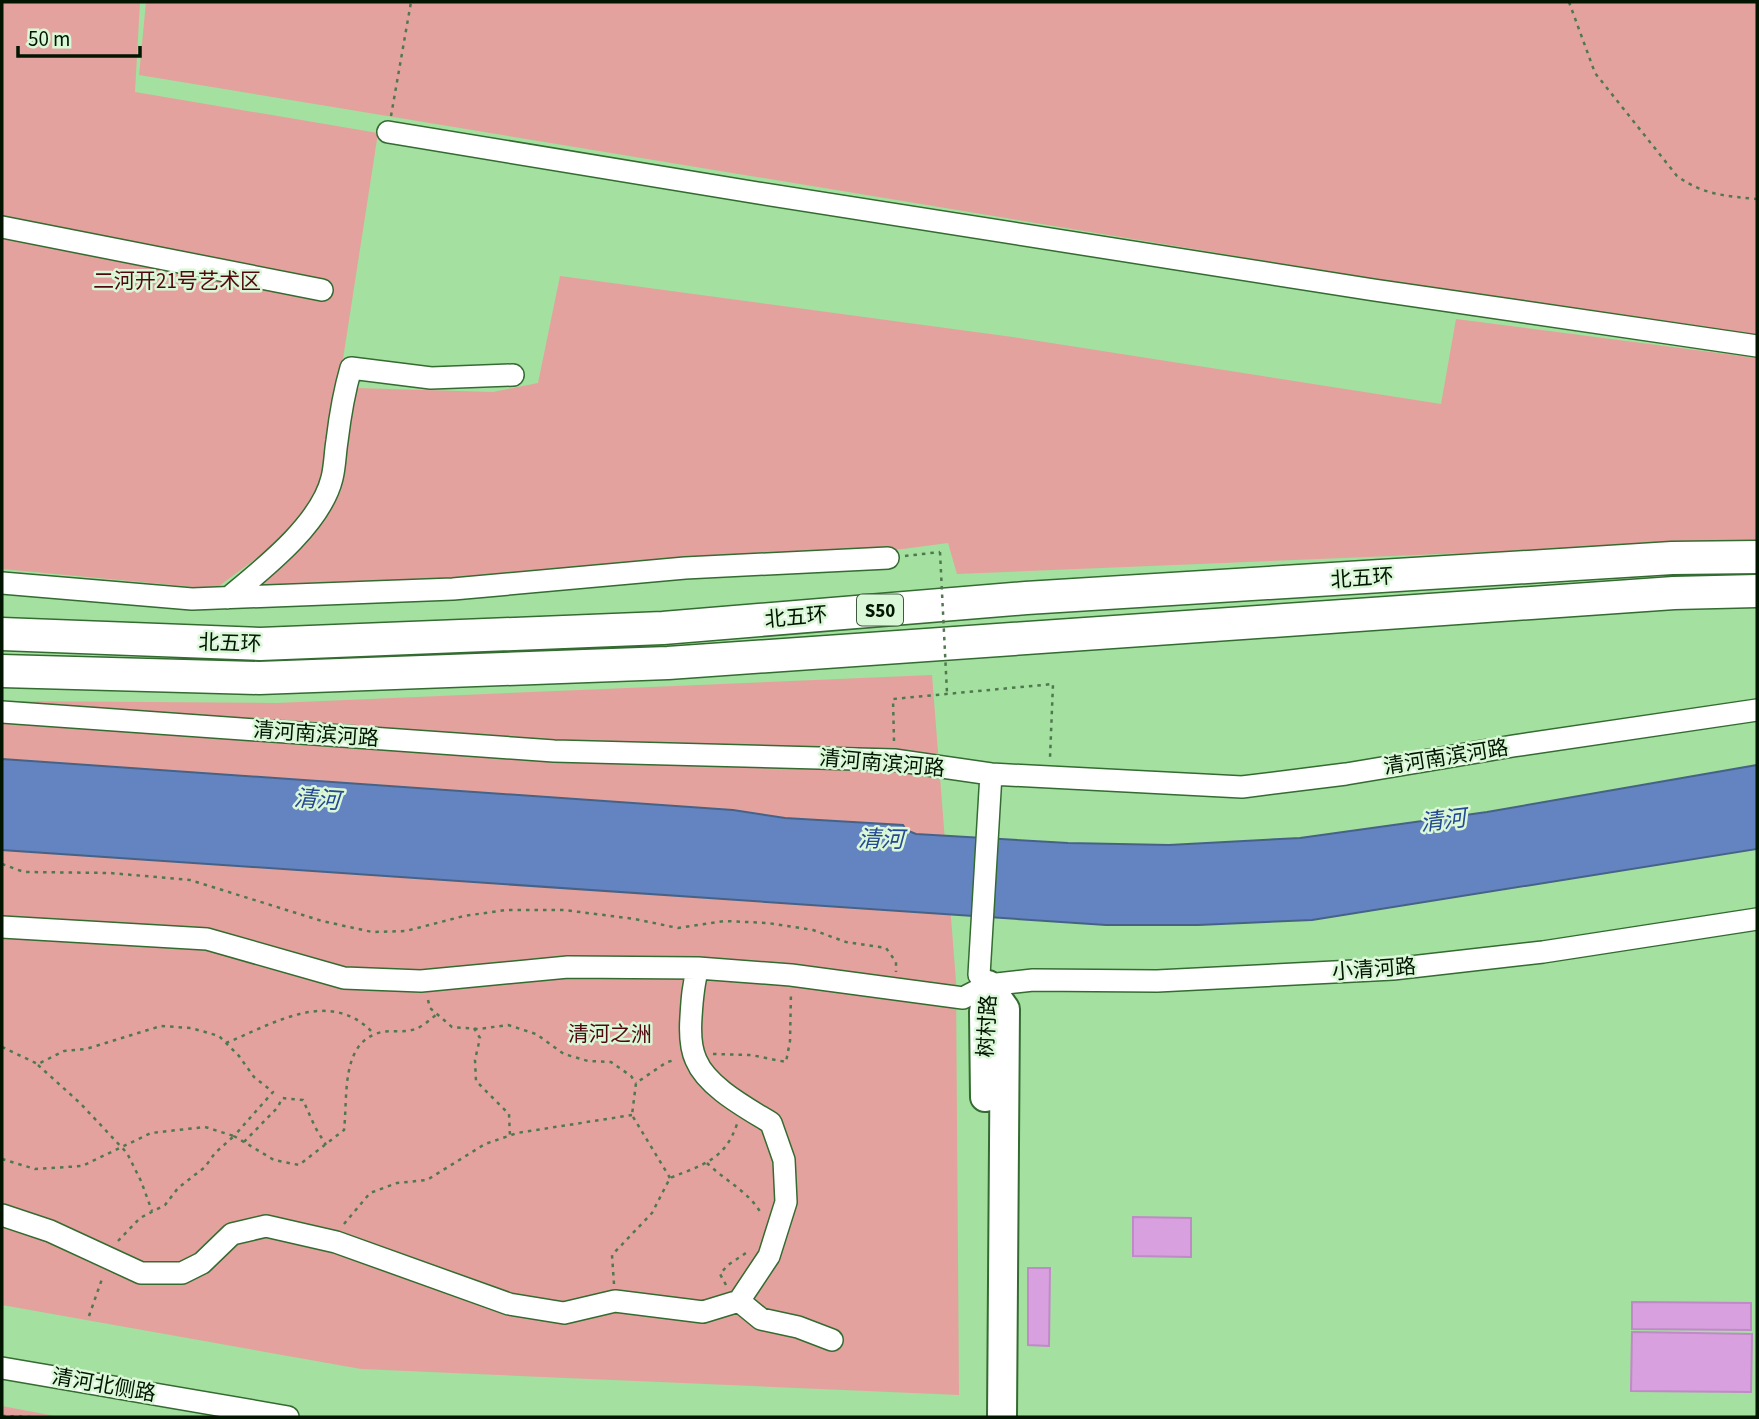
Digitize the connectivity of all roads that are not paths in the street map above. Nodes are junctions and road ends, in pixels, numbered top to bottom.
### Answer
1 (388, 132) road end
2 (2, 227) edge
3 (322, 290) dead end
4 (1757, 346) edge
5 (513, 375) dead end
6 (1757, 557) edge
7 (888, 558) road end
8 (2, 583) edge
9 (1757, 591) edge
10 (228, 598) junction
11 (2, 634) edge
12 (2, 671) edge
13 (1757, 710) edge
14 (2, 712) edge
15 (992, 774) junction
16 (1757, 919) edge
17 (2, 927) edge
18 (698, 968) junction
19 (988, 985) junction
20 (2, 1215) edge
21 (739, 1301) junction
22 (832, 1340) dead end
23 (2, 1367) edge
24 (288, 1417) edge
25 (983, 1417) edge
26 (1000, 1417) edge

1 - 4 street
2 - 3 street
5 - 10 street
6 - 11 highway, 北五环 / S50
7 - 10 street
8 - 10 street
9 - 12 highway, 北五环 / S50
13 - 15 street, 清河南滨河路
14 - 15 street, 清河南滨河路
15 - 19 street
16 - 19 street, 小清河路
17 - 18 street, 小清河路
18 - 19 street, 小清河路
18 - 21 street
19 - 25 main road, 树村路
19 - 26 main road, 树村路
20 - 21 street
21 - 22 street
23 - 24 street, 清河北侧路

